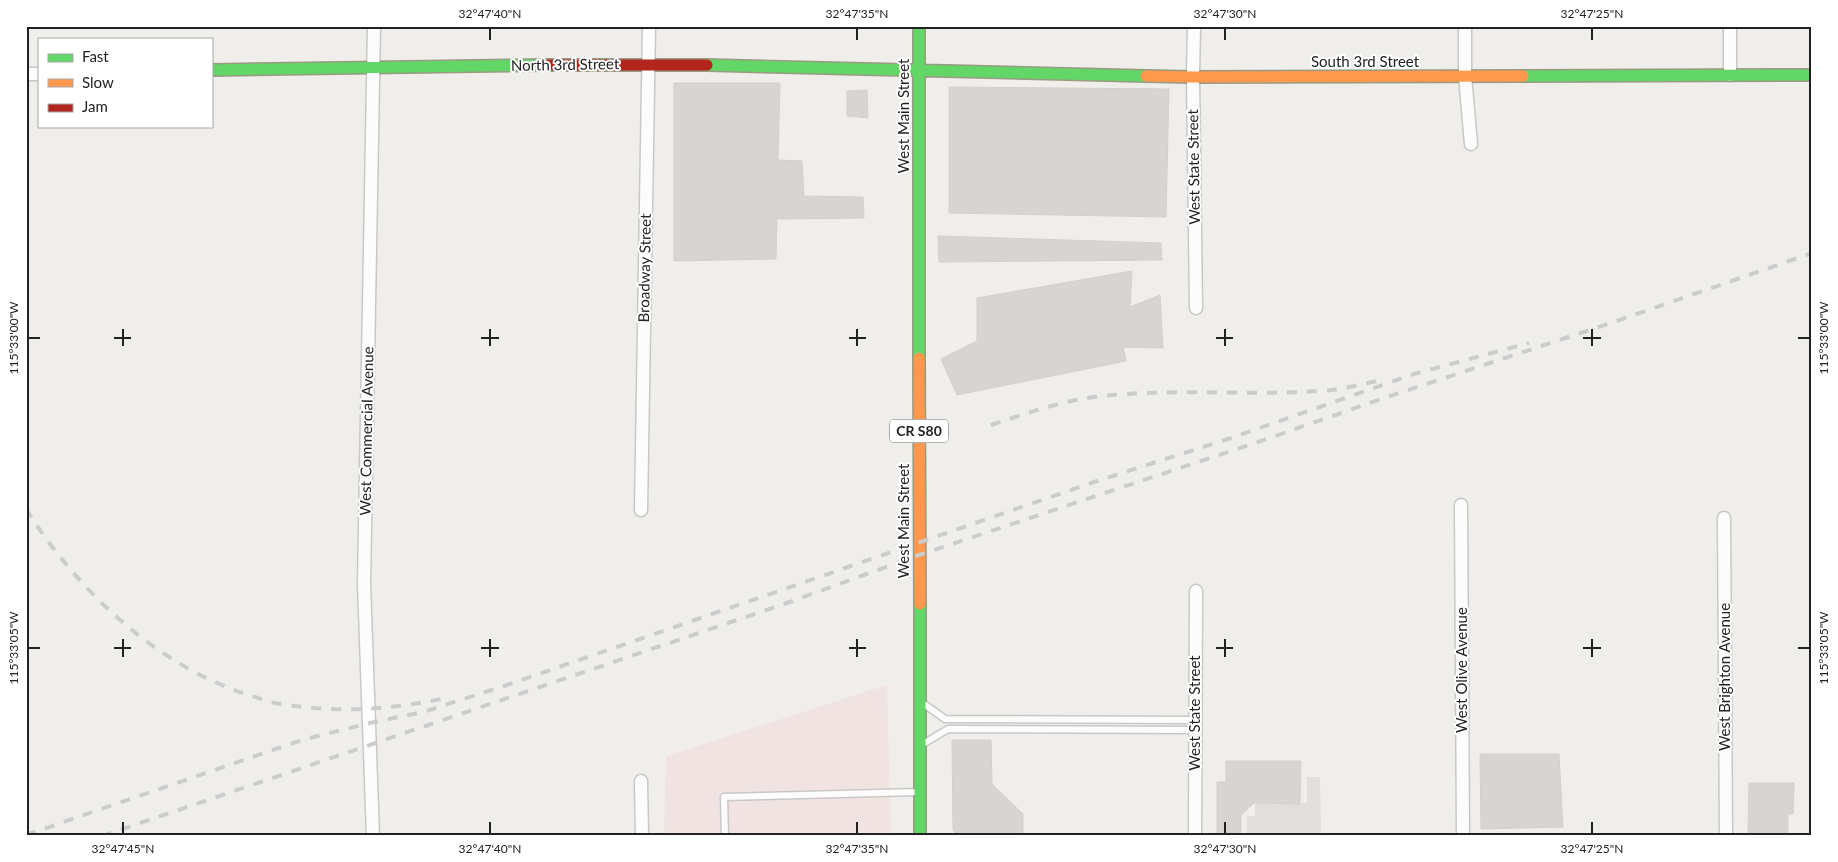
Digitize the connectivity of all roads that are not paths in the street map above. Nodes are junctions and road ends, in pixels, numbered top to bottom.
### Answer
1 (374, 26) edge
2 (649, 26) edge
3 (919, 26) edge
4 (1194, 26) edge
5 (1466, 26) edge
6 (1730, 26) edge
7 (648, 64) junction
8 (374, 67) junction
9 (919, 69) junction
10 (212, 70) edge
11 (1465, 76) junction
12 (1730, 76) junction
13 (1812, 76) edge
14 (1193, 77) junction
15 (1471, 144) dead end
16 (1196, 308) dead end
17 (1461, 505) dead end
18 (641, 510) dead end
19 (1724, 518) dead end
20 (1196, 591) dead end
21 (919, 701) junction
22 (1195, 725) junction
23 (919, 747) junction
24 (641, 781) dead end
25 (920, 792) junction
26 (374, 836) edge
27 (642, 836) edge
28 (725, 836) edge
29 (920, 836) edge
30 (1195, 836) edge
31 (1462, 836) edge
32 (1726, 836) edge

1 - 8 street, West Commercial Avenue
2 - 7 street, Broadway Street
3 - 9 street, West Main Street / CR S80
4 - 14 street, West State Street
5 - 11 street
6 - 12 street
7 - 8 street, North 3rd Street
7 - 9 street, North 3rd Street
7 - 18 street, Broadway Street
8 - 10 street, North 3rd Street
8 - 26 street, West Commercial Avenue
9 - 14 street, South 3rd Street
9 - 21 street, West Main Street / CR S80
11 - 12 street, South 3rd Street
11 - 14 street, South 3rd Street
11 - 15 street
12 - 13 street, South 3rd Street
14 - 16 street, West State Street
17 - 31 street, West Olive Avenue
19 - 32 street, West Brighton Avenue
20 - 22 street, West State Street
21 - 22 lane
21 - 23 street, West Main Street / CR S80
22 - 23 lane
22 - 30 street, West State Street
23 - 25 street, West Main Street / CR S80
24 - 27 street
25 - 28 lane
25 - 29 street, West Main Street / CR S80

